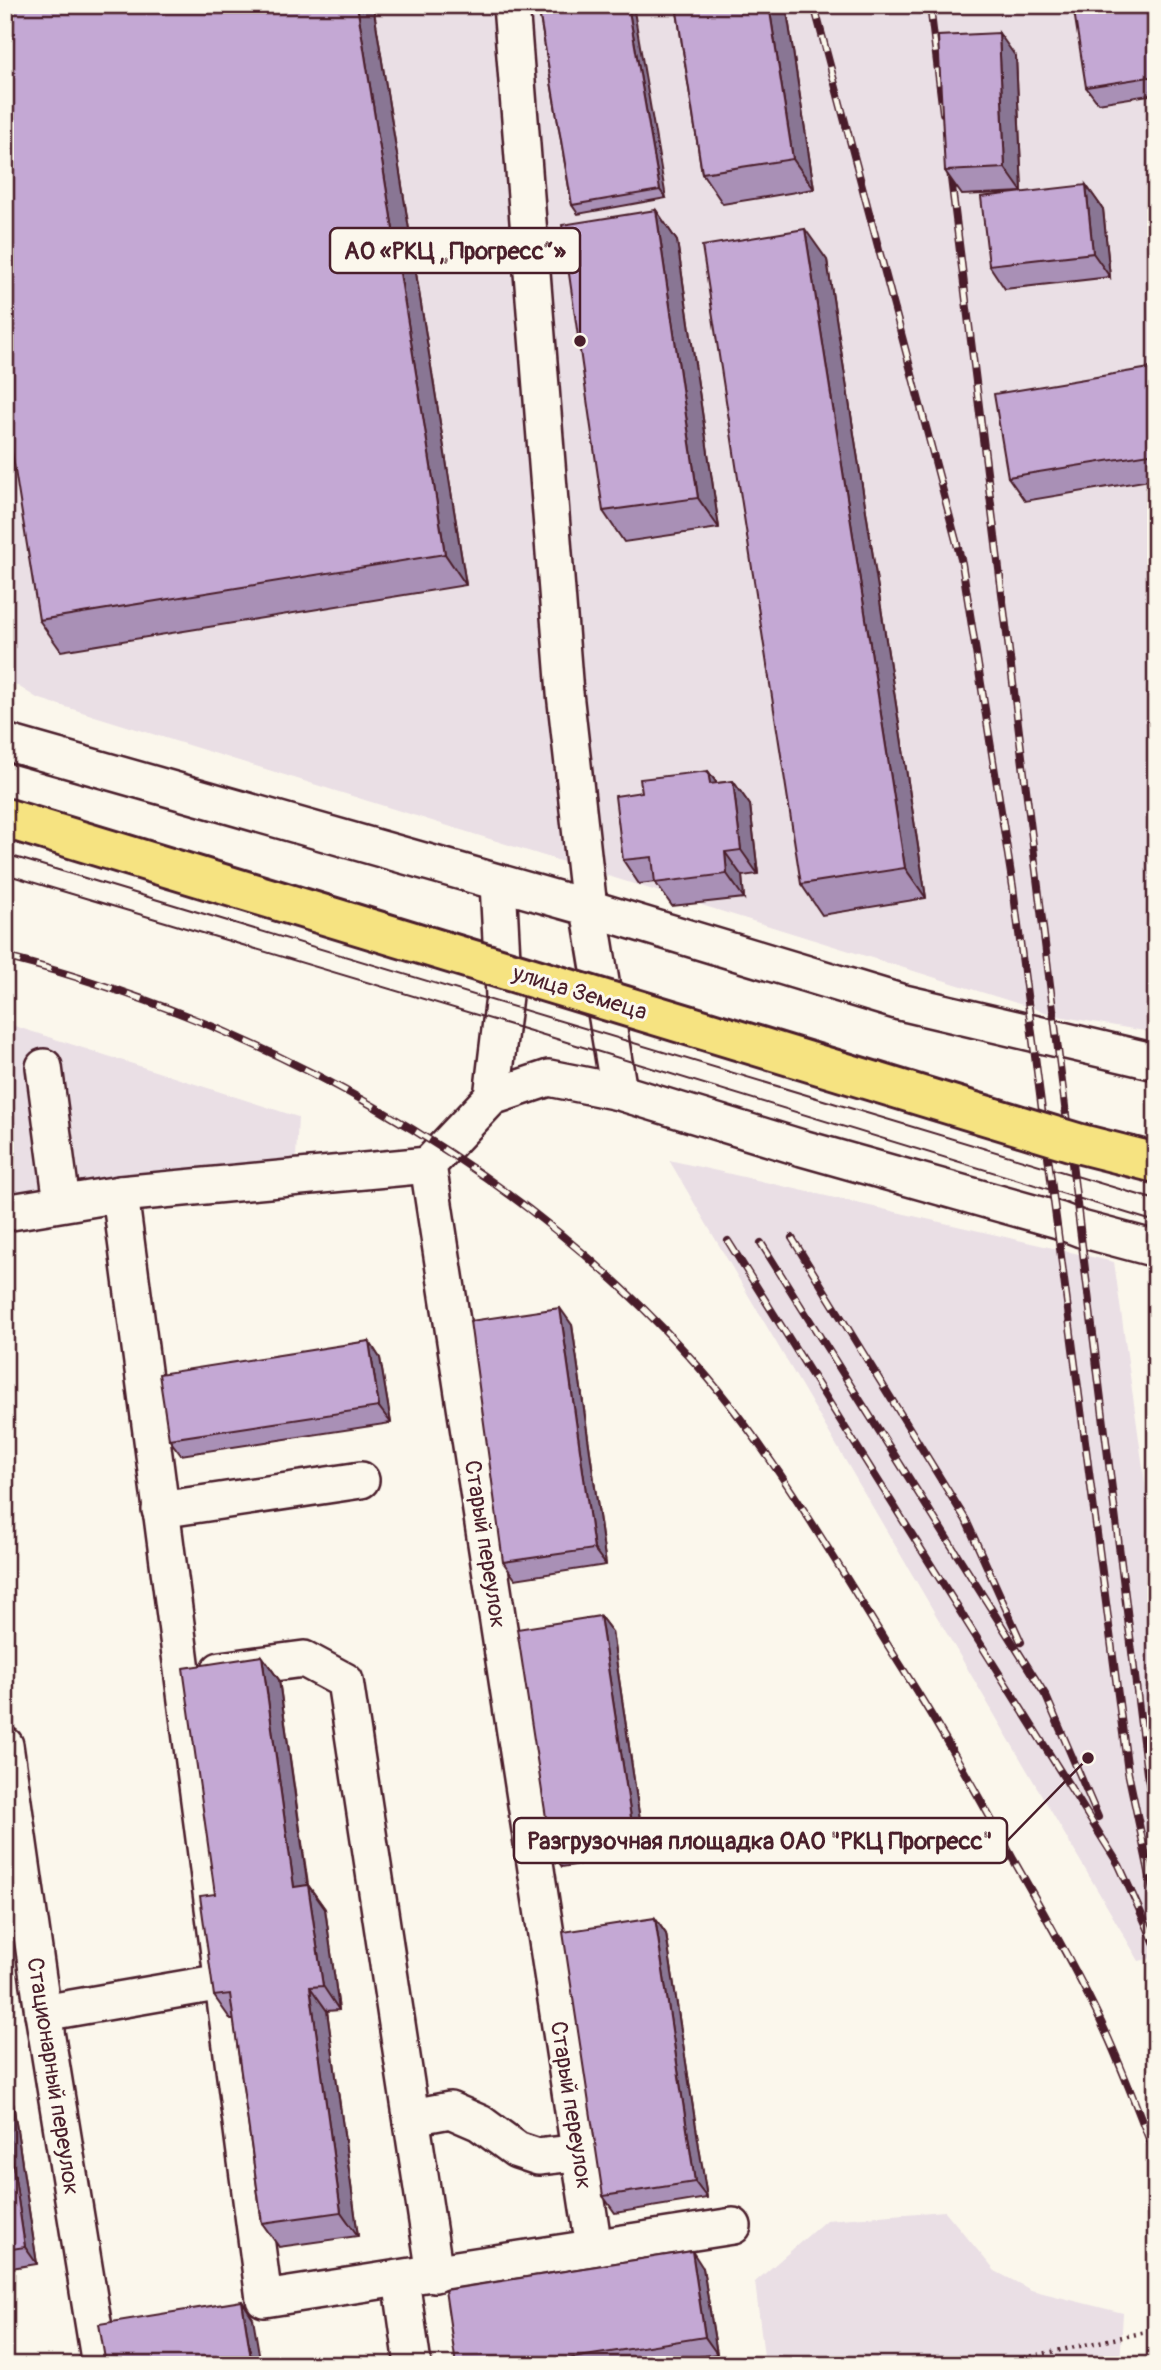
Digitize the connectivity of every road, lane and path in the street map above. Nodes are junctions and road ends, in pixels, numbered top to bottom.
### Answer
1 (512, 5) edge
2 (5, 742) edge
3 (5, 818) edge
4 (498, 883) junction
5 (589, 908) junction
6 (1156, 1062) edge
7 (44, 1067) dead end
8 (619, 1093) junction
9 (492, 1097) junction
10 (1156, 1163) edge
11 (428, 1165) junction
12 (120, 1194) junction
13 (62, 1203) junction
14 (5, 1213) edge
15 (1156, 1249) edge
16 (361, 1480) dead end
17 (160, 1510) junction
18 (182, 1674) junction
19 (5, 1745) edge
20 (222, 1982) junction
21 (43, 2013) junction
22 (412, 2117) junction
23 (565, 2154) dead end
24 (733, 2226) dead end
25 (591, 2228) dead end
26 (435, 2274) junction
27 (401, 2279) junction
28 (1156, 2330) edge
29 (100, 2365) edge
30 (413, 2365) edge
31 (990, 2365) edge

1 - 5 street
2 - 4 street
3 - 10 main road, улица Земеца, bridge
4 - 5 street
4 - 9 street
5 - 6 street
5 - 8 street
7 - 13 street
8 - 9 street
8 - 15 street
9 - 11 street
11 - 12 street
11 - 25 street, Старый переулок
12 - 13 street
12 - 17 street
13 - 14 street
16 - 17 street
17 - 18 street
18 - 20 street
18 - 22 street
19 - 21 street, Стационарный переулок
20 - 21 street
20 - 27 street
21 - 29 street, Стационарный переулок
22 - 23 street
22 - 26 street
24 - 26 street
26 - 27 street
27 - 30 street
28 - 31 path

